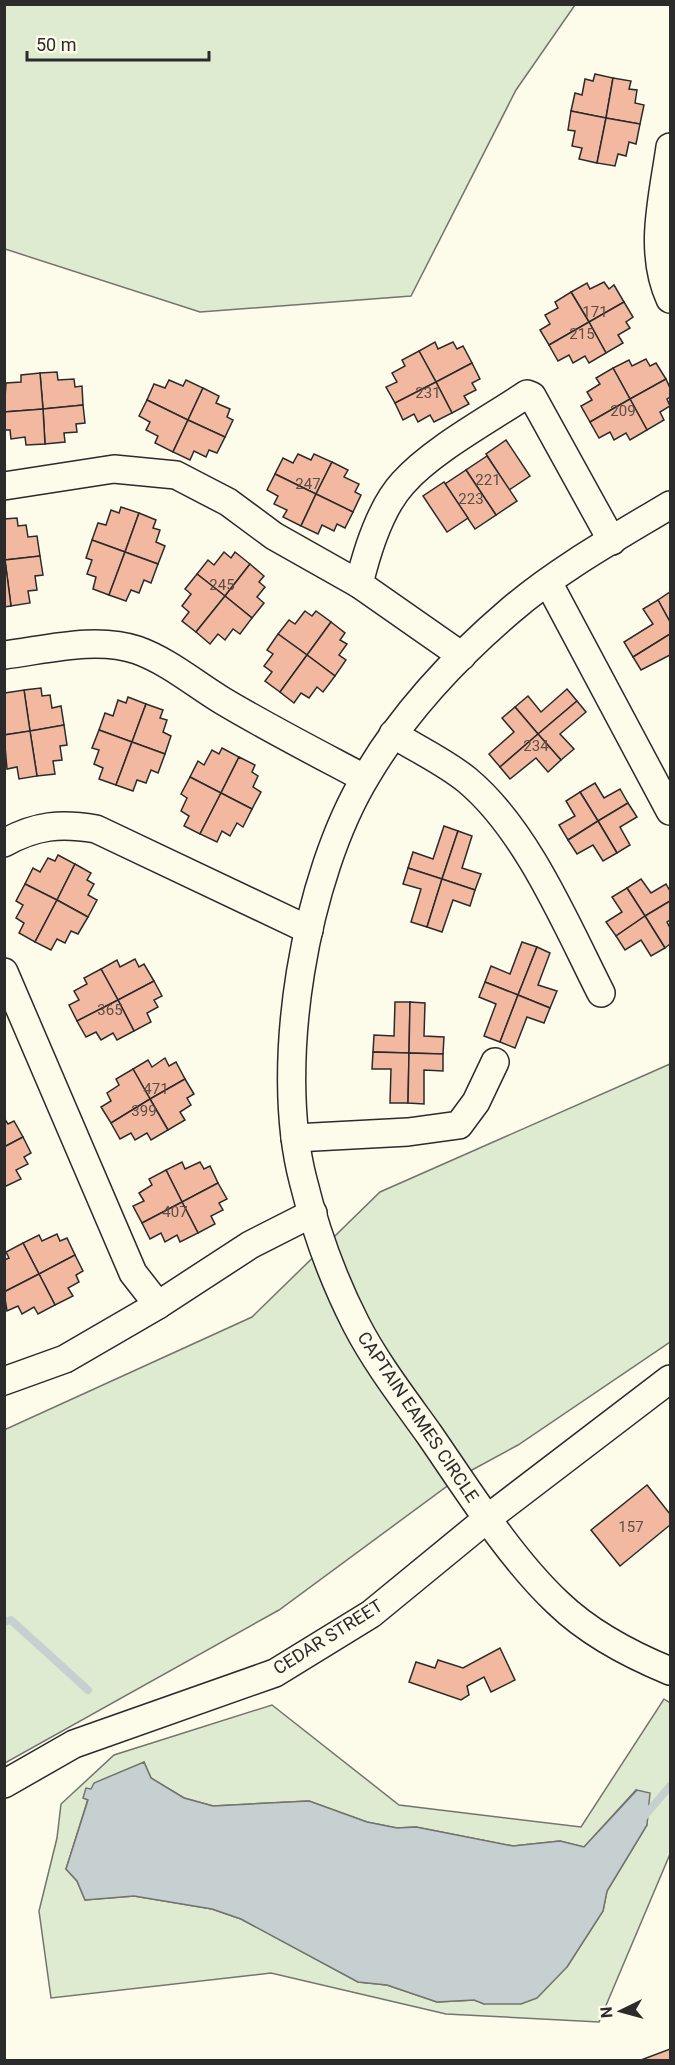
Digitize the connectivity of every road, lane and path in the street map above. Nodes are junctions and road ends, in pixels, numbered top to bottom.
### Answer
1 (670, 147) edge
2 (670, 299) edge
3 (4, 486) edge
4 (670, 505) edge
5 (612, 541) junction
6 (548, 582) junction
7 (359, 584) junction
8 (4, 655) edge
9 (462, 656) junction
10 (393, 734) junction
11 (364, 778) junction
12 (670, 812) edge
13 (4, 843) edge
14 (309, 930) junction
15 (4, 972) edge
16 (601, 993) dead end
17 (495, 1062) dead end
18 (295, 1138) junction
19 (312, 1213) junction
20 (158, 1305) junction
21 (670, 1379) edge
22 (4, 1382) edge
23 (488, 1518) junction
24 (670, 1671) edge
25 (4, 1784) edge

1 - 2 street
3 - 7 street
4 - 5 street, CAPTAIN EAMES CIRCLE
5 - 6 street, CAPTAIN EAMES CIRCLE
5 - 7 street
6 - 9 street, CAPTAIN EAMES CIRCLE
6 - 12 street
7 - 9 street
8 - 11 street
9 - 10 street, CAPTAIN EAMES CIRCLE
10 - 11 street, CAPTAIN EAMES CIRCLE
10 - 16 street
11 - 14 street, CAPTAIN EAMES CIRCLE
13 - 14 street
14 - 18 street, CAPTAIN EAMES CIRCLE
15 - 20 street
17 - 18 street
18 - 19 street, CAPTAIN EAMES CIRCLE
19 - 20 street
19 - 23 street, CAPTAIN EAMES CIRCLE
20 - 22 street
21 - 23 street, CEDAR STREET
23 - 24 street, CAPTAIN EAMES CIRCLE
23 - 25 street, CEDAR STREET

